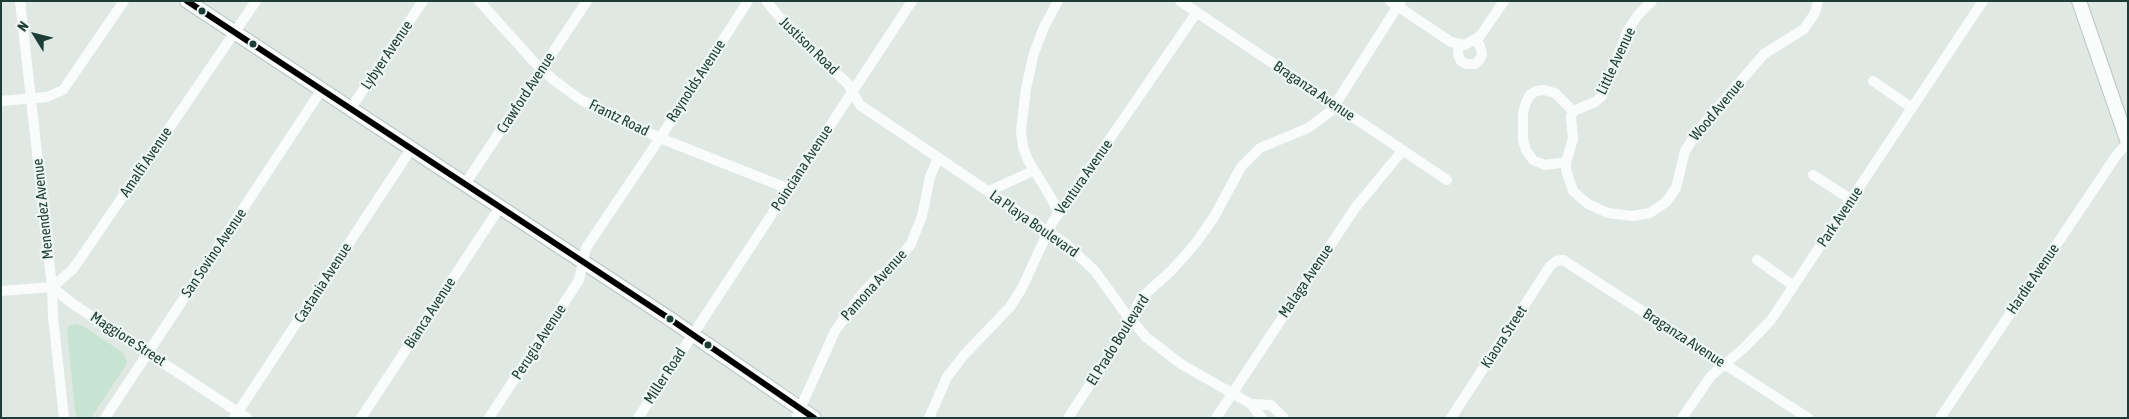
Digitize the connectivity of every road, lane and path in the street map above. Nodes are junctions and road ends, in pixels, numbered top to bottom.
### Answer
1 (20, 1) edge
2 (124, 1) edge
3 (187, 1) edge
4 (256, 1) edge
5 (423, 1) edge
6 (479, 1) edge
7 (586, 1) edge
8 (748, 1) edge
9 (766, 1) edge
10 (912, 1) edge
11 (1058, 1) edge
12 (1180, 1) edge
13 (1504, 1) edge
14 (1652, 1) edge
15 (1818, 1) edge
16 (1983, 1) edge
17 (2078, 1) edge
18 (1396, 3) edge
19 (1196, 12) junction
20 (235, 32) junction
21 (1475, 40) junction
22 (1459, 44) junction
23 (542, 70) junction
24 (1873, 81) dead end
25 (322, 89) junction
26 (852, 92) junction
27 (31, 98) junction
28 (1, 101) edge
29 (1334, 104) junction
30 (351, 108) junction
31 (1912, 108) junction
32 (1573, 111) junction
33 (660, 138) junction
34 (2128, 142) edge
35 (412, 149) junction
36 (1403, 150) junction
37 (938, 158) junction
38 (1566, 162) junction
39 (1034, 171) junction
40 (1813, 175) dead end
41 (1447, 180) dead end
42 (465, 184) junction
43 (789, 189) junction
44 (989, 191) junction
45 (1852, 200) junction
46 (500, 207) junction
47 (1058, 214) junction
48 (1047, 230) junction
49 (1560, 260) joint
50 (1757, 260) dead end
51 (584, 263) junction
52 (1794, 286) junction
53 (52, 287) junction
54 (1, 291) edge
55 (1130, 319) junction
56 (692, 335) junction
57 (148, 352) junction
58 (1725, 364) junction
59 (1232, 392) junction
60 (1251, 404) junction
61 (799, 413) edge
62 (240, 416) edge
63 (1945, 416) edge
64 (64, 418) edge
65 (106, 418) edge
66 (361, 418) edge
67 (489, 418) edge
68 (638, 418) edge
69 (814, 418) edge
70 (930, 418) edge
71 (1068, 418) edge
72 (1216, 418) edge
73 (1262, 418) edge
74 (1284, 418) edge
75 (1451, 418) edge
76 (1682, 418) edge
77 (1808, 418) edge

1 - 27 street, Menendez Avenue
2 - 27 street
3 - 20 main road
4 - 20 street, Amalfi Avenue
5 - 30 street, Lybyer Avenue
6 - 23 street, Frantz Road
7 - 23 street, Crawford Avenue
8 - 33 street, Raynolds Avenue
9 - 26 street, Justison Road
10 - 26 street, Poinciana Avenue
11 - 39 street
12 - 19 street, Braganza Avenue
13 - 21 street
14 - 32 street, Little Avenue
15 - 38 street, Wood Avenue
16 - 31 street, Park Avenue
17 - 34 main road
18 - 22 street
18 - 29 street, El Prado Boulevard
19 - 29 street, Braganza Avenue
19 - 47 street, Ventura Avenue
20 - 25 main road
20 - 53 street, Amalfi Avenue
21 - 22 street
21 - 22 street
23 - 33 street, Frantz Road
23 - 42 street, Crawford Avenue
24 - 31 street
25 - 30 main road
25 - 57 street, San Sovino Avenue
26 - 37 street, La Playa Boulevard
26 - 43 street, Poinciana Avenue
27 - 28 street
27 - 53 street, Menendez Avenue
29 - 36 street, Braganza Avenue
29 - 55 street, El Prado Boulevard
30 - 35 main road
31 - 45 street, Park Avenue
32 - 38 street, Wood Avenue
32 - 38 street
33 - 43 street, Frantz Road
33 - 51 street, Raynolds Avenue
34 - 63 street, Hardie Avenue
35 - 42 main road
35 - 62 street, Castania Avenue
36 - 41 street, Braganza Avenue
36 - 59 street, Malaga Avenue
37 - 44 street, La Playa Boulevard
37 - 61 street, Pamona Avenue
39 - 44 street
39 - 47 street
40 - 45 street
42 - 46 main road
43 - 56 street, Poinciana Avenue
44 - 48 street, La Playa Boulevard
45 - 52 street, Park Avenue
46 - 51 main road
46 - 66 street, Bianca Avenue
47 - 48 street, Ventura Avenue
48 - 55 street, La Playa Boulevard
48 - 70 street, Ventura Avenue
49 - 58 street, Braganza Avenue
49 - 75 street, Kiaora Street
50 - 52 street
51 - 56 main road
51 - 67 street, Perugia Avenue
52 - 58 street, Park Avenue
53 - 54 street
53 - 57 street, Maggiore Street
53 - 64 street, Menendez Avenue
55 - 59 street, La Playa Boulevard
55 - 71 street, El Prado Boulevard
56 - 61 main road
56 - 68 street, Miller Road
57 - 62 street, Maggiore Street
57 - 65 street, San Sovino Avenue
58 - 76 street, Park Avenue
58 - 77 street, Braganza Avenue
59 - 60 street, La Playa Boulevard
59 - 72 street, Malaga Avenue
60 - 73 street, La Playa Boulevard
60 - 74 street, La Playa Boulevard
61 - 69 main road

